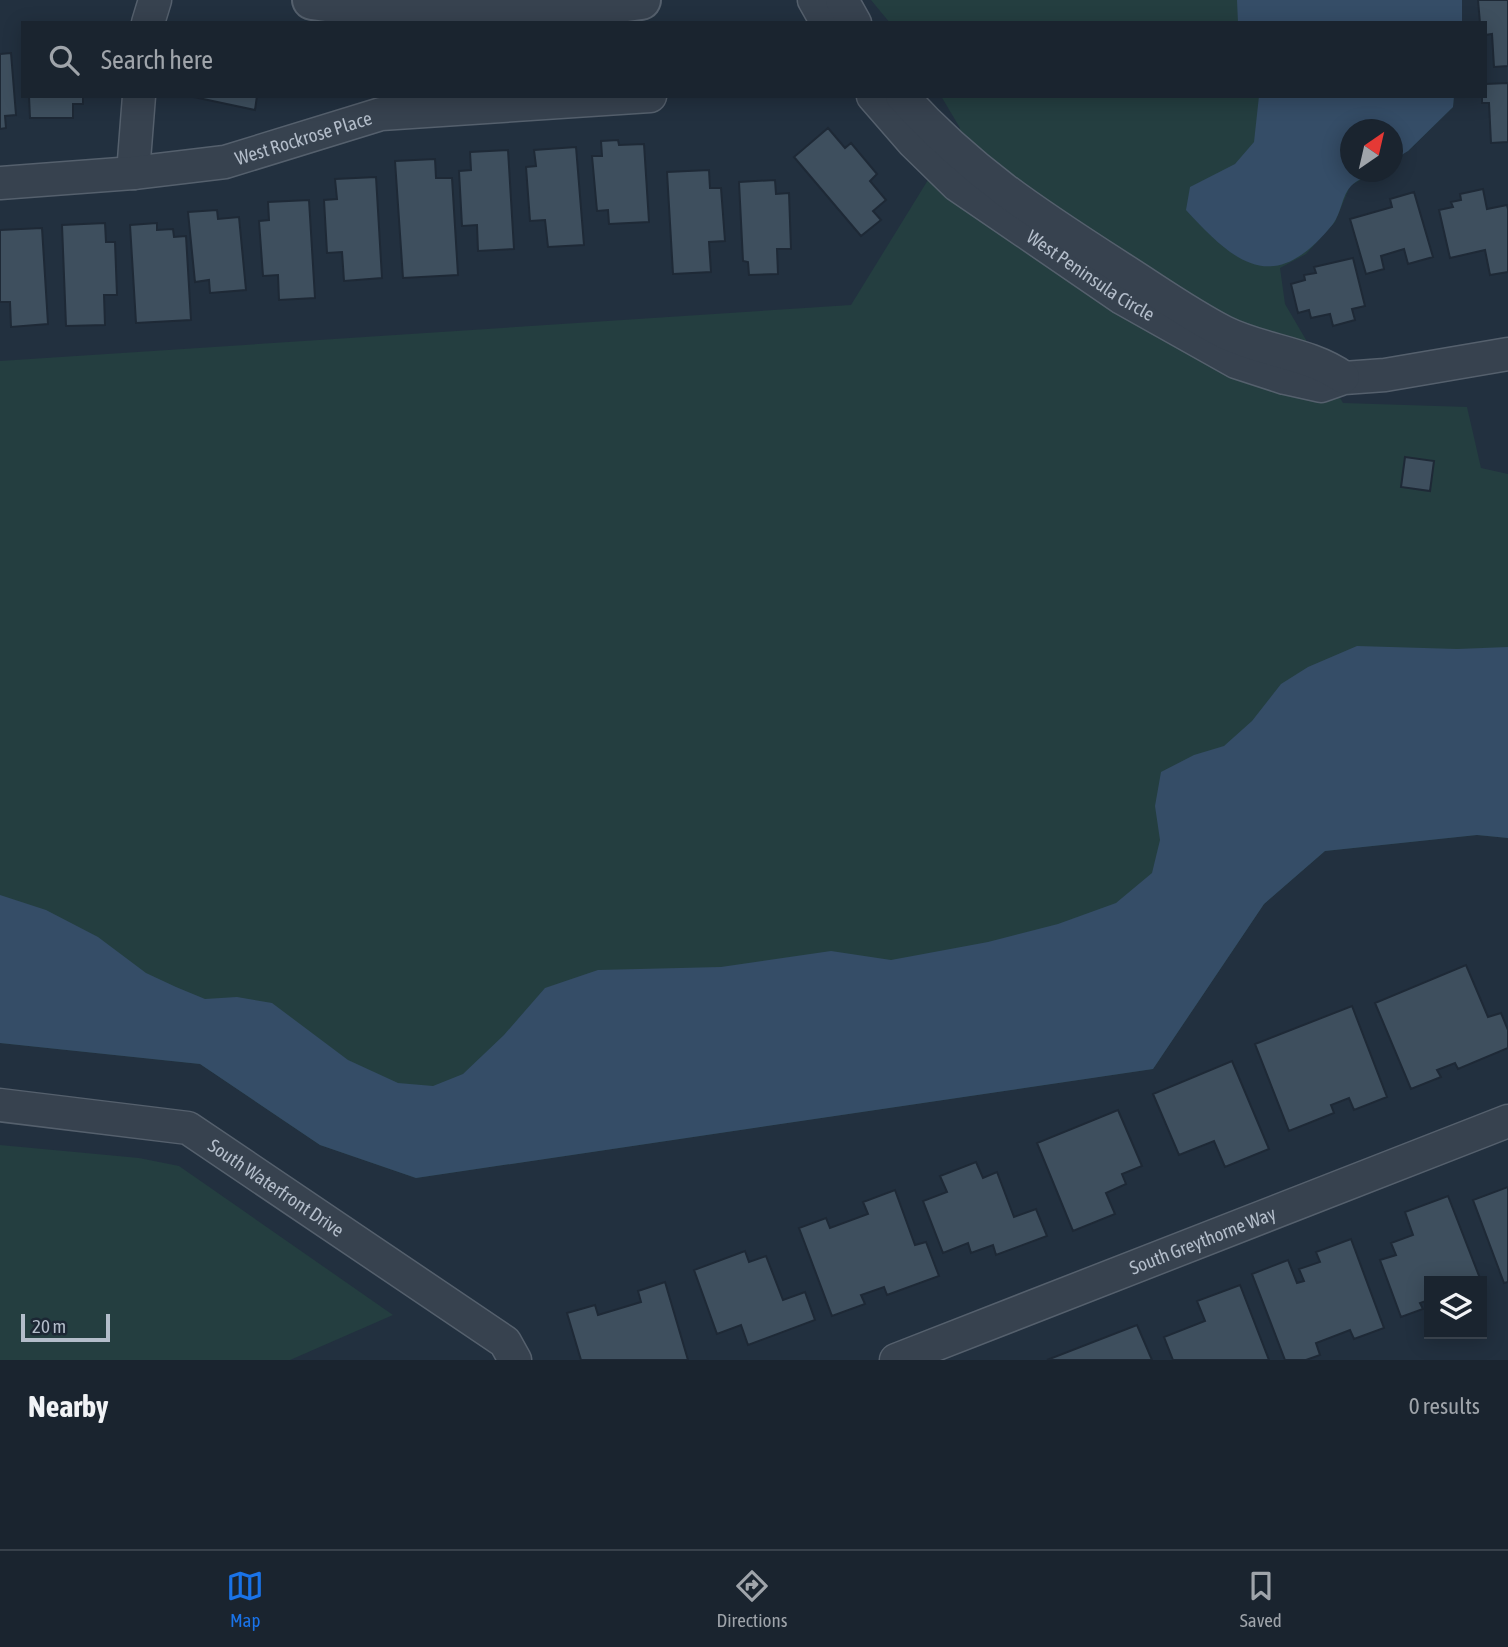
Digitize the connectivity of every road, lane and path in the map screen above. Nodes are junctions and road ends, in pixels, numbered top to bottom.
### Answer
1 (155, 0) edge
2 (312, 0) edge
3 (641, 0) edge
4 (814, 0) edge
5 (842, 0) edge
6 (149, 21) edge
7 (826, 21) edge
8 (854, 21) edge
9 (139, 98) edge
10 (620, 98) edge
11 (875, 98) edge
12 (904, 98) edge
13 (133, 173) junction
14 (0, 183) edge
15 (1508, 354) edge
16 (1344, 378) junction
17 (0, 1105) edge
18 (1508, 1121) edge
19 (515, 1360) edge
20 (896, 1360) edge

1 - 6 street
2 - 3 street
4 - 7 street
5 - 8 street
9 - 13 street
10 - 13 street, West Rockrose Place
11 - 16 street, West Peninsula Circle
12 - 16 street, West Peninsula Circle
13 - 14 street, West Rockrose Place
15 - 16 street, West Peninsula Circle
17 - 19 street, South Waterfront Drive
18 - 20 street, South Greythorne Way

